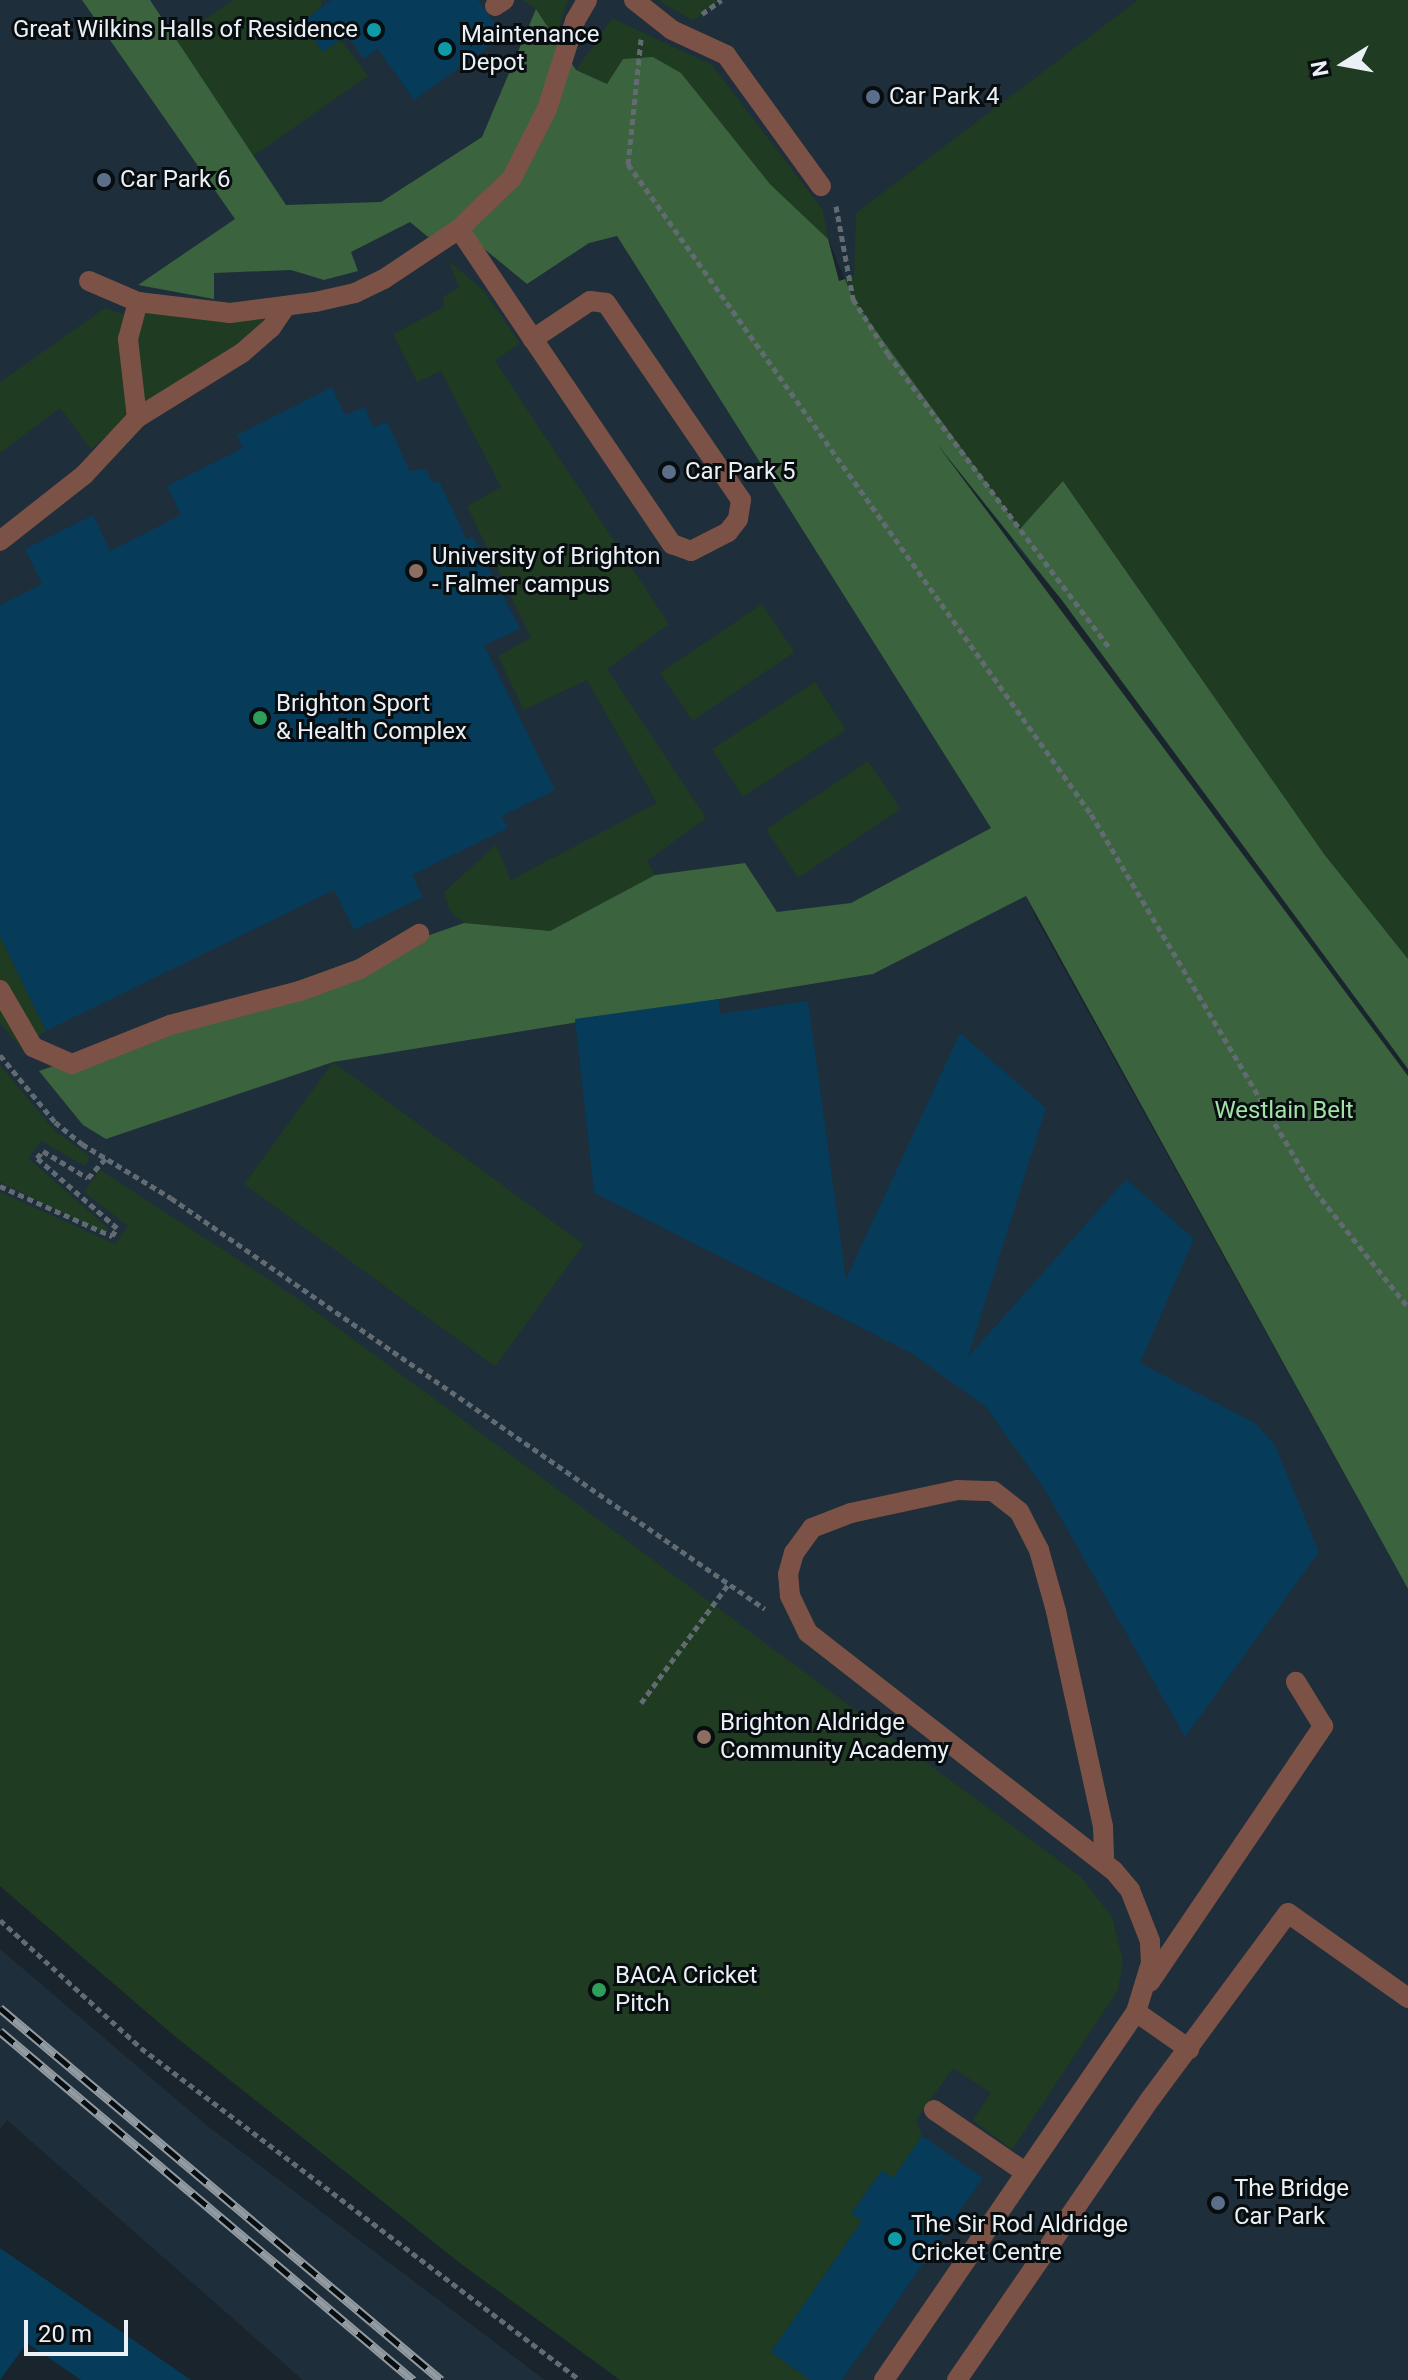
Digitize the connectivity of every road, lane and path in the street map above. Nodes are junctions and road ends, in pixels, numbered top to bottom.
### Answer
1 (587, 0) edge
2 (639, 5) edge
3 (821, 186) joint
4 (459, 229) junction
5 (89, 281) dead end
6 (138, 302) junction
7 (285, 307) junction
8 (533, 339) junction
9 (137, 418) junction
10 (0, 541) edge
11 (1109, 647) dead end
12 (419, 934) dead end
13 (0, 990) edge
14 (0, 1055) edge
15 (107, 1157) junction
16 (0, 1186) edge
17 (1408, 1307) edge
18 (729, 1583) junction
19 (774, 1615) dead end
20 (1296, 1682) dead end
21 (641, 1703) dead end
22 (1104, 1862) junction
23 (0, 1920) edge
24 (1408, 1998) edge
25 (1138, 2003) junction
26 (1189, 2049) junction
27 (934, 2110) dead end
28 (1025, 2172) junction
29 (580, 2380) edge
30 (884, 2380) edge
31 (957, 2380) edge

1 - 4 lane
2 - 3 lane
2 - 17 path
3 - 11 path
4 - 7 lane
4 - 8 lane
5 - 6 lane
6 - 7 lane
6 - 9 lane
7 - 9 lane
8 - 8 lane
9 - 10 lane
12 - 13 lane
14 - 15 path
15 - 16 path
15 - 18 path
18 - 19 path
18 - 21 path
20 - 25 lane
22 - 22 lane
22 - 25 lane
23 - 29 path
24 - 26 lane
25 - 26 lane
25 - 28 lane
26 - 31 lane
27 - 28 lane
28 - 30 lane

